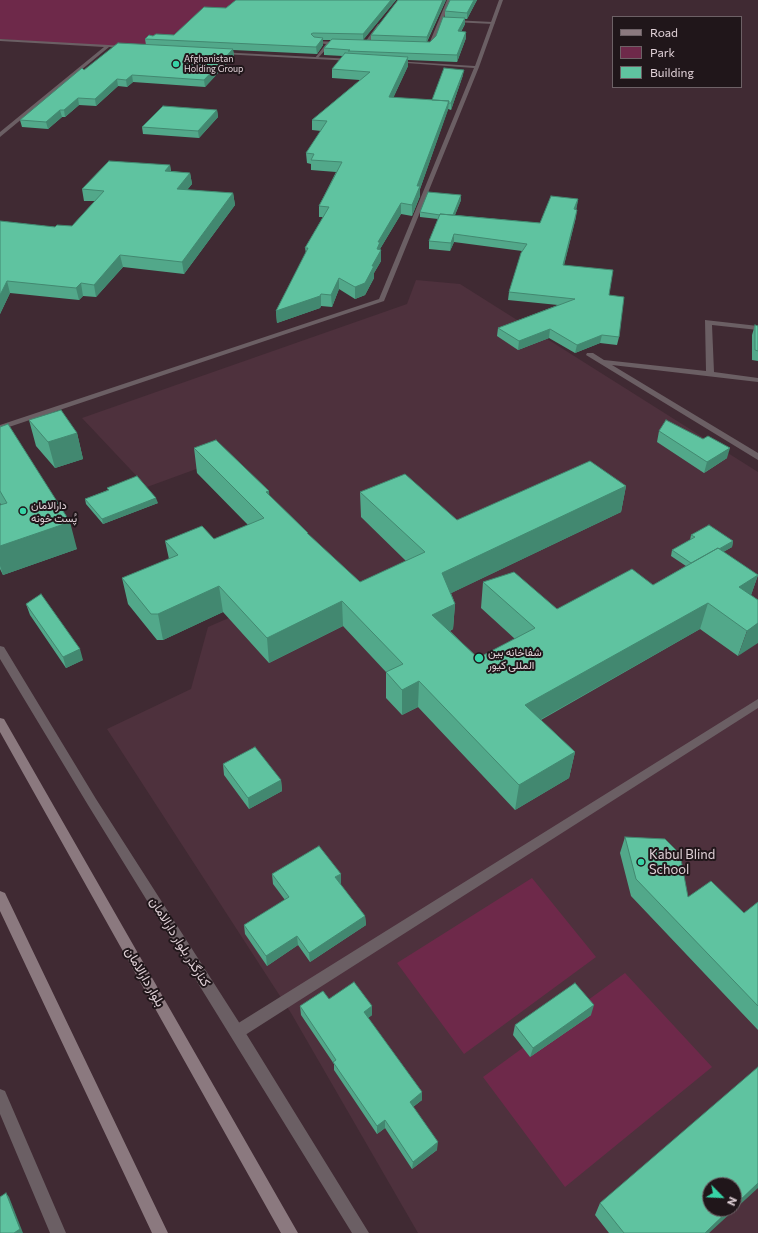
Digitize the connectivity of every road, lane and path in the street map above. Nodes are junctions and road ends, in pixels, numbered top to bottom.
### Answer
1 (449, 0) edge
2 (501, 0) edge
3 (441, 19) junction
4 (382, 22) edge
5 (493, 22) junction
6 (0, 40) edge
7 (316, 42) edge
8 (329, 43) junction
9 (350, 44) edge
10 (357, 44) edge
11 (364, 44) junction
12 (372, 45) edge
13 (108, 46) junction
14 (423, 47) edge
15 (131, 48) edge
16 (217, 52) edge
17 (317, 58) junction
18 (356, 60) edge
19 (386, 62) edge
20 (477, 67) junction
21 (0, 135) edge
22 (758, 328) edge
23 (590, 355) dead end
24 (603, 362) junction
25 (710, 374) junction
26 (748, 379) junction
27 (758, 380) edge
28 (758, 384) edge
29 (0, 428) edge
30 (758, 457) edge
31 (0, 650) edge
32 (758, 703) edge
33 (0, 722) edge
34 (0, 897) edge
35 (237, 1032) junction
36 (0, 1096) edge
37 (58, 1233) edge
38 (160, 1233) edge
39 (290, 1233) edge
40 (360, 1233) edge

1 - 3 street
2 - 5 street
3 - 5 street
3 - 14 street
4 - 11 street
5 - 20 street
6 - 13 street
7 - 8 street
8 - 9 street
8 - 17 street
10 - 11 street
11 - 12 street
13 - 15 street
13 - 21 street
16 - 17 street
17 - 18 street
19 - 20 street
20 - 29 street
22 - 25 street
23 - 24 street
24 - 25 street
24 - 30 street
25 - 26 street
26 - 27 street
26 - 28 street
31 - 35 street, کنارگذر بلوار دارالامان
32 - 35 street
33 - 39 main road, بلوار دارالامان
34 - 38 main road
35 - 40 street, کنارگذر بلوار دارالامان
36 - 37 street

